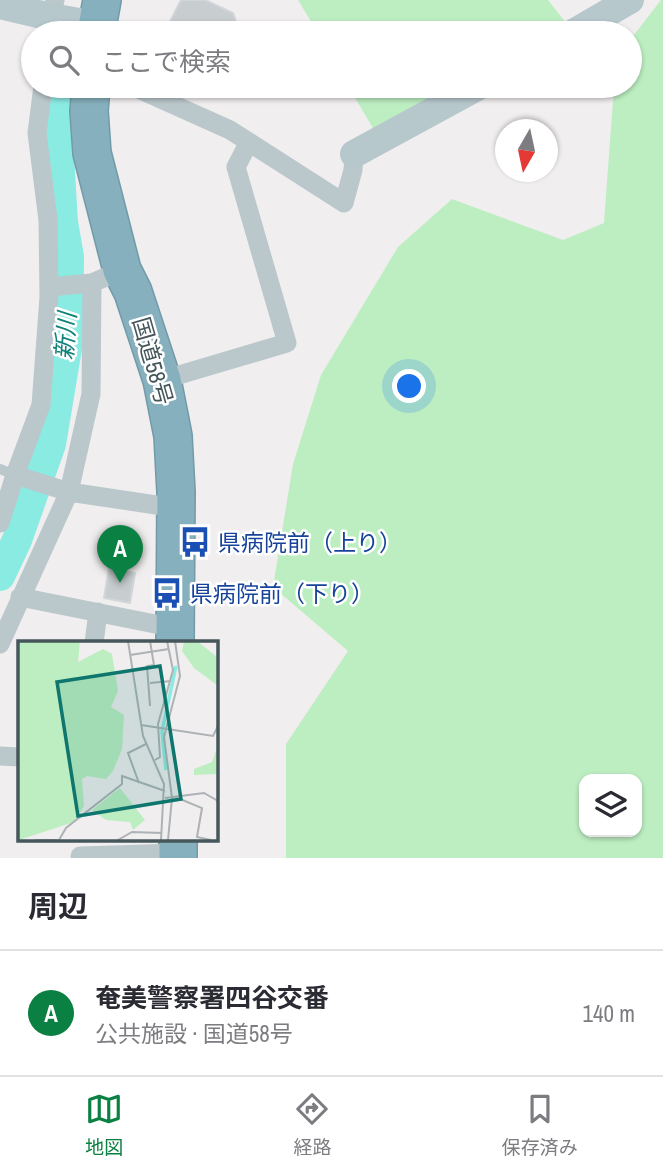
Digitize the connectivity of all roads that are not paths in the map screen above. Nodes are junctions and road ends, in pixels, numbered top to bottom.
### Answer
1 (630, 0) edge
2 (1, 4) edge
3 (52, 17) edge
4 (95, 20) edge
5 (594, 21) edge
6 (41, 98) edge
7 (90, 98) edge
8 (159, 98) edge
9 (457, 98) edge
10 (249, 142) junction
11 (354, 154) joint
12 (107, 277) junction
13 (49, 287) junction
14 (162, 380) junction
15 (8, 472) edge
16 (69, 492) junction
17 (176, 508) junction
18 (0, 523) edge
19 (20, 597) junction
20 (98, 612) junction
21 (175, 635) edge
22 (94, 641) edge
23 (0, 644) edge
24 (0, 756) edge
25 (18, 757) edge
26 (178, 850) edge
27 (80, 851) edge

1 - 5 street
2 - 3 street
3 - 4 street
6 - 13 street
7 - 12 highway, 国道58号
8 - 10 street
9 - 11 street
10 - 11 street
10 - 14 street
12 - 13 street
12 - 14 highway, 国道58号
12 - 16 street
13 - 15 street
14 - 17 highway, 国道58号
15 - 16 street
15 - 18 street
16 - 17 street
16 - 19 street
17 - 21 highway, 国道58号
19 - 20 street
19 - 23 street
20 - 21 street
20 - 22 street
24 - 25 street
26 - 27 street

